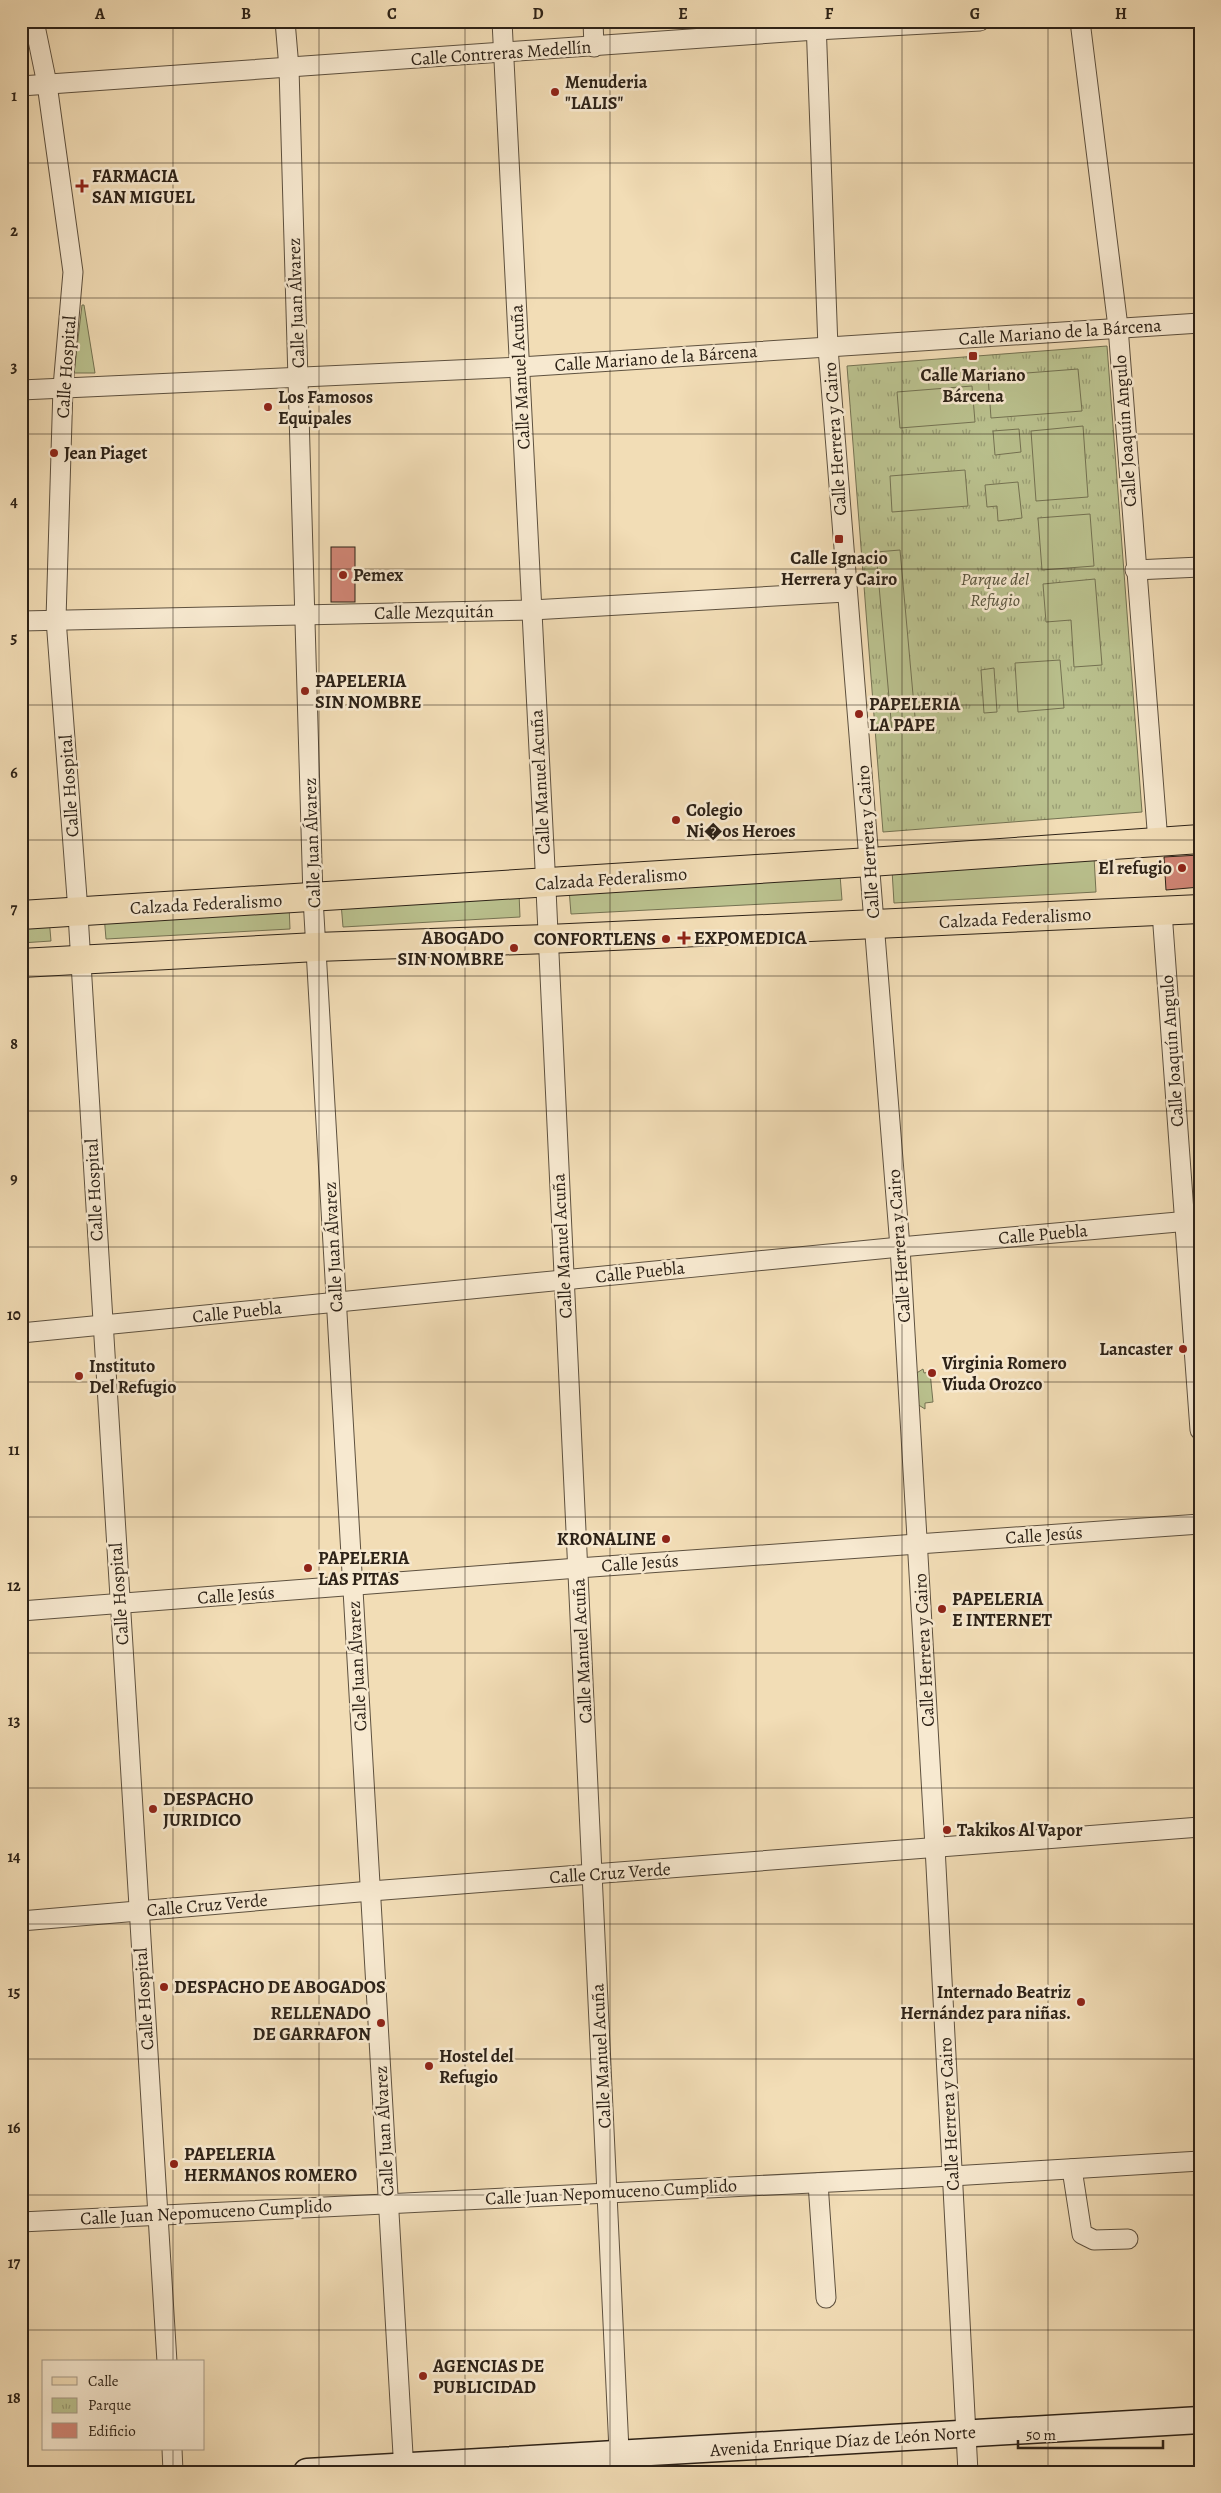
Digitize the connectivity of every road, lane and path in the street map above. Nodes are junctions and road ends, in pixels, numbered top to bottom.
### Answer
1 (34, 21) edge
2 (286, 21) edge
3 (502, 21) edge
4 (593, 21) edge
5 (980, 21) edge
6 (1080, 21) edge
7 (816, 26) edge
8 (594, 47) junction
9 (504, 54) junction
10 (289, 68) junction
11 (47, 84) junction
12 (21, 86) edge
13 (1200, 323) edge
14 (1118, 328) junction
15 (828, 348) junction
16 (520, 367) junction
17 (298, 376) junction
18 (63, 387) junction
19 (21, 390) edge
20 (1200, 567) edge
21 (1135, 570) junction
22 (846, 592) junction
23 (532, 610) junction
24 (305, 614) junction
25 (56, 619) junction
26 (21, 621) edge
27 (1200, 839) edge
28 (1158, 842) junction
29 (870, 862) junction
30 (546, 883) junction
31 (313, 898) junction
32 (1200, 909) edge
33 (77, 912) junction
34 (1162, 912) junction
35 (21, 915) edge
36 (874, 924) junction
37 (548, 939) junction
38 (316, 947) junction
39 (80, 960) junction
40 (21, 963) edge
41 (1192, 1220) edge
42 (900, 1247) junction
43 (564, 1280) junction
44 (336, 1303) junction
45 (102, 1326) junction
46 (21, 1334) edge
47 (1200, 1430) edge
48 (1200, 1524) edge
49 (918, 1544) junction
50 (578, 1568) junction
51 (353, 1586) junction
52 (120, 1603) junction
53 (21, 1611) edge
54 (1200, 1827) edge
55 (935, 1847) junction
56 (592, 1874) junction
57 (370, 1891) junction
58 (139, 1911) junction
59 (21, 1921) edge
60 (1200, 2161) edge
61 (1072, 2169) junction
62 (952, 2176) junction
63 (818, 2182) junction
64 (607, 2192) junction
65 (388, 2203) junction
66 (158, 2214) junction
67 (21, 2222) edge
68 (1128, 2239) dead end
69 (826, 2298) dead end
70 (167, 2360) edge
71 (1200, 2420) edge
72 (966, 2434) junction
73 (172, 2450) edge
74 (620, 2463) edge
75 (404, 2469) edge
76 (173, 2472) edge
77 (307, 2472) edge
78 (968, 2472) edge

1 - 11 street, Calle Hospital
2 - 10 street, Calle Juan Álvarez
3 - 9 street, Calle Manuel Acuña
4 - 8 street
5 - 7 street, Calle Contreras Medellín
6 - 14 street, Calle Joaquín Angulo
7 - 8 street, Calle Contreras Medellín
7 - 15 street, Calle Herrera y Cairo
8 - 9 street, Calle Contreras Medellín
9 - 10 street, Calle Contreras Medellín
9 - 16 street, Calle Manuel Acuña
10 - 11 street, Calle Contreras Medellín
10 - 17 street, Calle Juan Álvarez
11 - 12 street, Calle Contreras Medellín
11 - 18 street, Calle Hospital
13 - 14 street, Calle Mariano de la Bárcena
14 - 15 street, Calle Mariano de la Bárcena
14 - 21 street, Calle Joaquín Angulo
15 - 16 street, Calle Mariano de la Bárcena
15 - 22 street, Calle Herrera y Cairo
16 - 17 street, Calle Mariano de la Bárcena
16 - 23 street, Calle Manuel Acuña
17 - 18 street, Calle Mariano de la Bárcena
17 - 24 street, Calle Juan Álvarez
18 - 19 street, Calle Mariano de la Bárcena
18 - 25 street, Calle Hospital
20 - 21 street
21 - 28 street, Calle Joaquín Angulo
22 - 23 street, Calle Mezquitán
22 - 29 street, Calle Herrera y Cairo
23 - 24 street, Calle Mezquitán
23 - 30 street, Calle Manuel Acuña
24 - 25 street, Calle Mezquitán
24 - 31 street, Calle Juan Álvarez
25 - 26 street, Calle Mezquitán
25 - 33 street, Calle Hospital
27 - 28 main road, Calzada Federalismo
28 - 29 main road, Calzada Federalismo
29 - 30 main road, Calzada Federalismo
29 - 36 street, Calle Herrera y Cairo
30 - 31 main road, Calzada Federalismo
30 - 37 street, Calle Manuel Acuña
31 - 33 main road, Calzada Federalismo
31 - 38 street, Calle Juan Álvarez
32 - 34 main road, Calzada Federalismo
33 - 35 main road, Calzada Federalismo
33 - 39 street, Calle Hospital
34 - 36 main road, Calzada Federalismo
34 - 41 street, Calle Joaquín Angulo
36 - 37 main road, Calzada Federalismo
36 - 42 street, Calle Herrera y Cairo
37 - 38 main road, Calzada Federalismo
37 - 43 street, Calle Manuel Acuña
38 - 39 main road, Calzada Federalismo
38 - 44 street, Calle Juan Álvarez
39 - 40 main road, Calzada Federalismo
39 - 45 street, Calle Hospital
41 - 42 street, Calle Puebla
41 - 47 street, Calle Joaquín Angulo
42 - 43 street, Calle Puebla
42 - 49 street, Calle Herrera y Cairo
43 - 44 street, Calle Puebla
43 - 50 street, Calle Manuel Acuña
44 - 45 street, Calle Puebla
44 - 51 street, Calle Juan Álvarez
45 - 46 street, Calle Puebla
45 - 52 street, Calle Hospital
48 - 49 street, Calle Jesús
49 - 50 street, Calle Jesús
49 - 55 street, Calle Herrera y Cairo
50 - 51 street, Calle Jesús
50 - 56 street, Calle Manuel Acuña
51 - 52 street, Calle Jesús
51 - 57 street, Calle Juan Álvarez
52 - 53 street, Calle Jesús
52 - 58 street, Calle Hospital
54 - 55 street, Calle Cruz Verde
55 - 56 street, Calle Cruz Verde
55 - 62 street, Calle Herrera y Cairo
56 - 57 street, Calle Cruz Verde
56 - 64 street, Calle Manuel Acuña
57 - 58 street, Calle Cruz Verde
57 - 65 street, Calle Juan Álvarez
58 - 59 street, Calle Cruz Verde
58 - 66 street, Calle Hospital
60 - 61 street, Calle Juan Nepomuceno Cumplido
61 - 62 street, Calle Juan Nepomuceno Cumplido
61 - 68 street
62 - 63 street, Calle Juan Nepomuceno Cumplido
62 - 72 street, Calle Herrera y Cairo
63 - 64 street, Calle Juan Nepomuceno Cumplido
63 - 69 street
64 - 65 street, Calle Juan Nepomuceno Cumplido
64 - 74 street, Calle Manuel Acuña
65 - 66 street, Calle Juan Nepomuceno Cumplido
65 - 75 street, Calle Juan Álvarez
66 - 67 street, Calle Juan Nepomuceno Cumplido
66 - 70 street, Calle Hospital
71 - 72 main road, Avenida Enrique Díaz de León Norte
72 - 74 main road, Avenida Enrique Díaz de León Norte
72 - 78 street, Calle Herrera y Cairo
73 - 76 street
74 - 75 main road, Avenida Enrique Díaz de León Norte
75 - 77 main road, Avenida Enrique Díaz de León Norte

